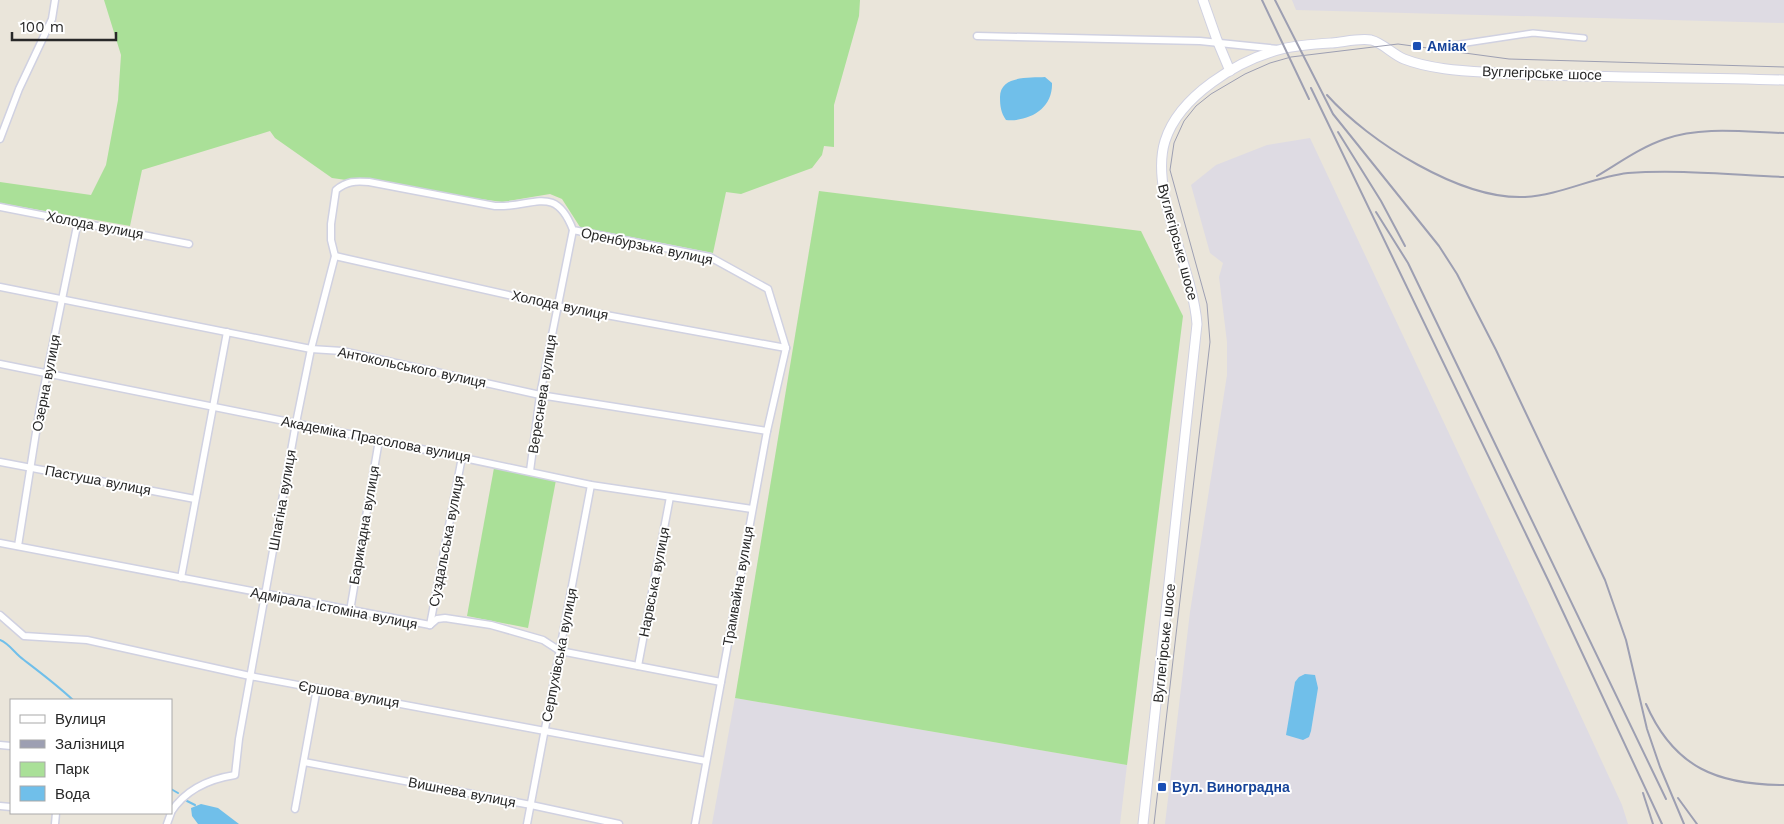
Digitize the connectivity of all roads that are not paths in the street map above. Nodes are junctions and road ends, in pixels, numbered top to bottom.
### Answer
1 (55, 0) edge
2 (1203, 0) edge
3 (977, 36) dead end
4 (1584, 38) dead end
5 (1217, 42) junction
6 (1440, 47) dead end
7 (1280, 50) junction
8 (1230, 71) junction
9 (1784, 80) edge
10 (0, 139) edge
11 (355, 181) joint
12 (0, 207) edge
13 (78, 221) junction
14 (573, 230) junction
15 (189, 244) dead end
16 (335, 256) junction
17 (0, 287) edge
18 (63, 299) junction
19 (557, 306) junction
20 (227, 332) junction
21 (786, 348) junction
22 (311, 349) junction
23 (0, 364) edge
24 (47, 374) junction
25 (540, 395) junction
26 (211, 406) junction
27 (296, 423) junction
28 (767, 431) junction
29 (379, 440) junction
30 (462, 456) junction
31 (0, 462) edge
32 (30, 467) junction
33 (530, 471) junction
34 (592, 485) junction
35 (670, 497) junction
36 (195, 499) junction
37 (752, 509) junction
38 (0, 543) edge
39 (18, 546) junction
40 (181, 578) junction
41 (265, 595) junction
42 (350, 611) junction
43 (0, 615) edge
44 (430, 625) junction
45 (560, 651) junction
46 (638, 666) junction
47 (250, 676) junction
48 (721, 682) junction
49 (317, 688) junction
50 (545, 730) junction
51 (706, 761) junction
52 (304, 762) junction
53 (531, 805) junction
54 (295, 809) dead end
55 (172, 811) edge
56 (527, 824) edge
57 (620, 824) edge
58 (695, 824) edge
59 (1143, 824) edge

1 - 10 street
2 - 5 street
3 - 5 street
4 - 6 street
5 - 7 street
5 - 8 street
7 - 8 street, Вуглегірське шосе
7 - 9 street, Вуглегірське шосе
8 - 59 street, Вуглегірське шосе
11 - 14 street, Оренбурзька вулиця
11 - 16 street, Шпагіна вулиця
12 - 13 street, Холода вулиця
13 - 15 street, Холода вулиця
13 - 18 street, Озерна вулиця
14 - 19 street, Вереснева вулиця
14 - 21 street, Оренбурзька вулиця
16 - 19 street, Холода вулиця
16 - 22 street, Шпагіна вулиця
17 - 18 street, Антокольського вулиця
18 - 20 street, Антокольського вулиця
18 - 24 street, Озерна вулиця
19 - 21 street, Холода вулиця
19 - 25 street, Вереснева вулиця
20 - 22 street, Антокольського вулиця
20 - 26 street
21 - 28 street, Трамвайна вулиця
22 - 25 street, Антокольського вулиця
22 - 27 street, Шпагіна вулиця
23 - 24 street, Академіка Прасолова вулиця
24 - 26 street, Академіка Прасолова вулиця
24 - 32 street, Озерна вулиця
25 - 28 street, Антокольського вулиця
25 - 33 street, Вереснева вулиця
26 - 27 street, Академіка Прасолова вулиця
26 - 36 street
27 - 29 street, Академіка Прасолова вулиця
27 - 41 street, Шпагіна вулиця
28 - 37 street, Трамвайна вулиця
29 - 30 street, Академіка Прасолова вулиця
29 - 42 street, Барикадна вулиця
30 - 33 street, Академіка Прасолова вулиця
30 - 44 street, Суздальська вулиця
31 - 32 street, Пастуша вулиця
32 - 36 street, Пастуша вулиця
32 - 39 street, Озерна вулиця
33 - 34 street, Академіка Прасолова вулиця
34 - 35 street, Академіка Прасолова вулиця
34 - 45 street, Серпухівська вулиця
35 - 37 street, Академіка Прасолова вулиця
35 - 46 street, Нарвська вулиця
36 - 40 street
37 - 48 street, Трамвайна вулиця
38 - 39 street, Адмірала Істоміна вулиця
39 - 40 street, Адмірала Істоміна вулиця
40 - 41 street, Адмірала Істоміна вулиця
41 - 42 street, Адмірала Істоміна вулиця
41 - 47 street, Шпагіна вулиця
42 - 44 street, Адмірала Істоміна вулиця
43 - 47 street, Єршова вулиця
44 - 45 street, Адмірала Істоміна вулиця
45 - 46 street, Адмірала Істоміна вулиця
45 - 50 street, Серпухівська вулиця
46 - 48 street, Адмірала Істоміна вулиця
47 - 49 street, Єршова вулиця
47 - 55 street, Шпагіна вулиця
48 - 51 street, Трамвайна вулиця
49 - 50 street, Єршова вулиця
49 - 52 street
50 - 51 street, Єршова вулиця
50 - 53 street, Серпухівська вулиця
51 - 58 street, Трамвайна вулиця
52 - 53 street, Вишнева вулиця
52 - 54 street
53 - 56 street, Серпухівська вулиця
53 - 57 street, Вишнева вулиця

